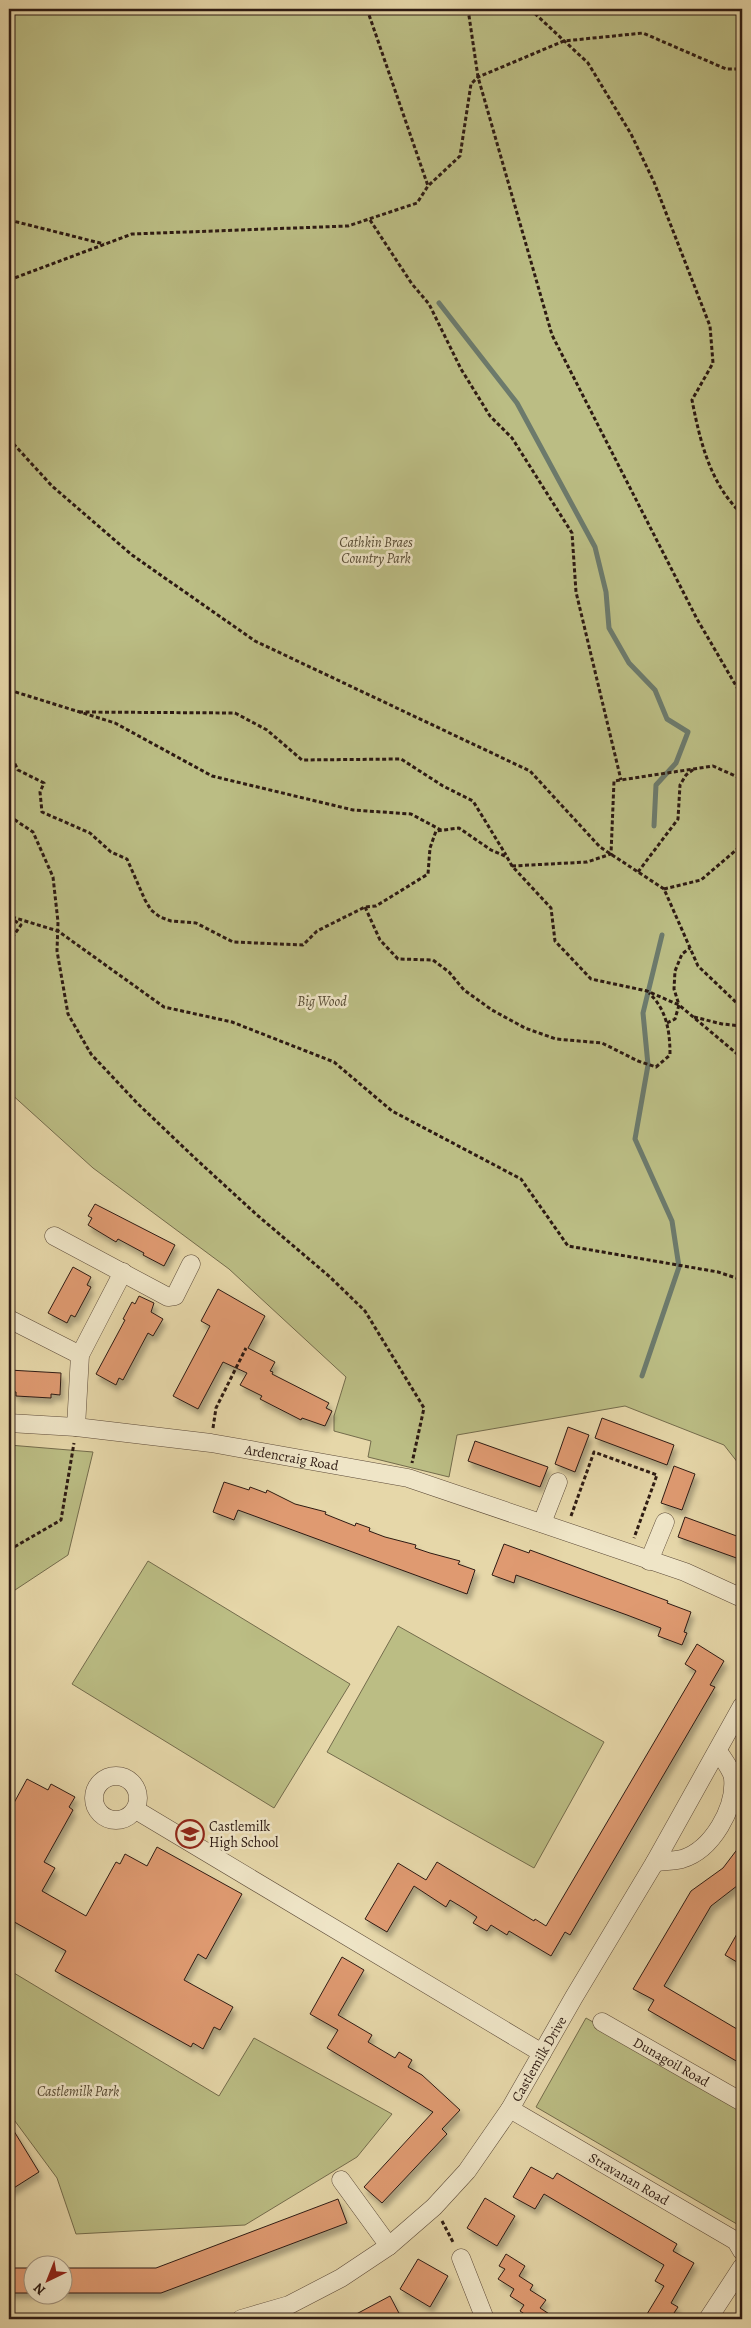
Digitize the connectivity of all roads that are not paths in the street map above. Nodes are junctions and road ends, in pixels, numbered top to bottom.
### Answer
1 (54, 1236) dead end
2 (191, 1264) dead end
3 (123, 1272) junction
4 (11, 1320) dead end
5 (80, 1355) junction
6 (9, 1423) edge
7 (76, 1427) junction
8 (558, 1482) dead end
9 (665, 1522) dead end
10 (542, 1523) junction
11 (649, 1561) junction
12 (742, 1598) edge
13 (742, 1706) edge
14 (718, 1751) junction
15 (136, 1810) dead end
16 (655, 1862) junction
17 (602, 2022) dead end
18 (542, 2053) junction
19 (742, 2102) edge
20 (510, 2110) junction
21 (341, 2180) dead end
22 (389, 2246) junction
23 (742, 2251) edge
24 (461, 2258) road end
25 (742, 2267) edge
26 (482, 2318) edge
27 (241, 2319) edge
28 (708, 2319) edge

1 - 3 street
2 - 3 street
3 - 5 street
4 - 5 street
5 - 7 street
6 - 7 street, Ardencraig Road
7 - 10 street, Ardencraig Road
8 - 10 street
9 - 11 street
10 - 11 street, Ardencraig Road
11 - 12 street, Ardencraig Road
13 - 14 street, Castlemilk Drive
14 - 16 street, Castlemilk Drive
14 - 16 street
15 - 18 street
16 - 18 street, Castlemilk Drive
17 - 19 street, Dunagoil Road
18 - 20 street, Castlemilk Drive
20 - 22 street, Castlemilk Drive
20 - 23 street, Stravanan Road
21 - 22 street
22 - 27 street, Castlemilk Drive
24 - 26 street
25 - 28 street

